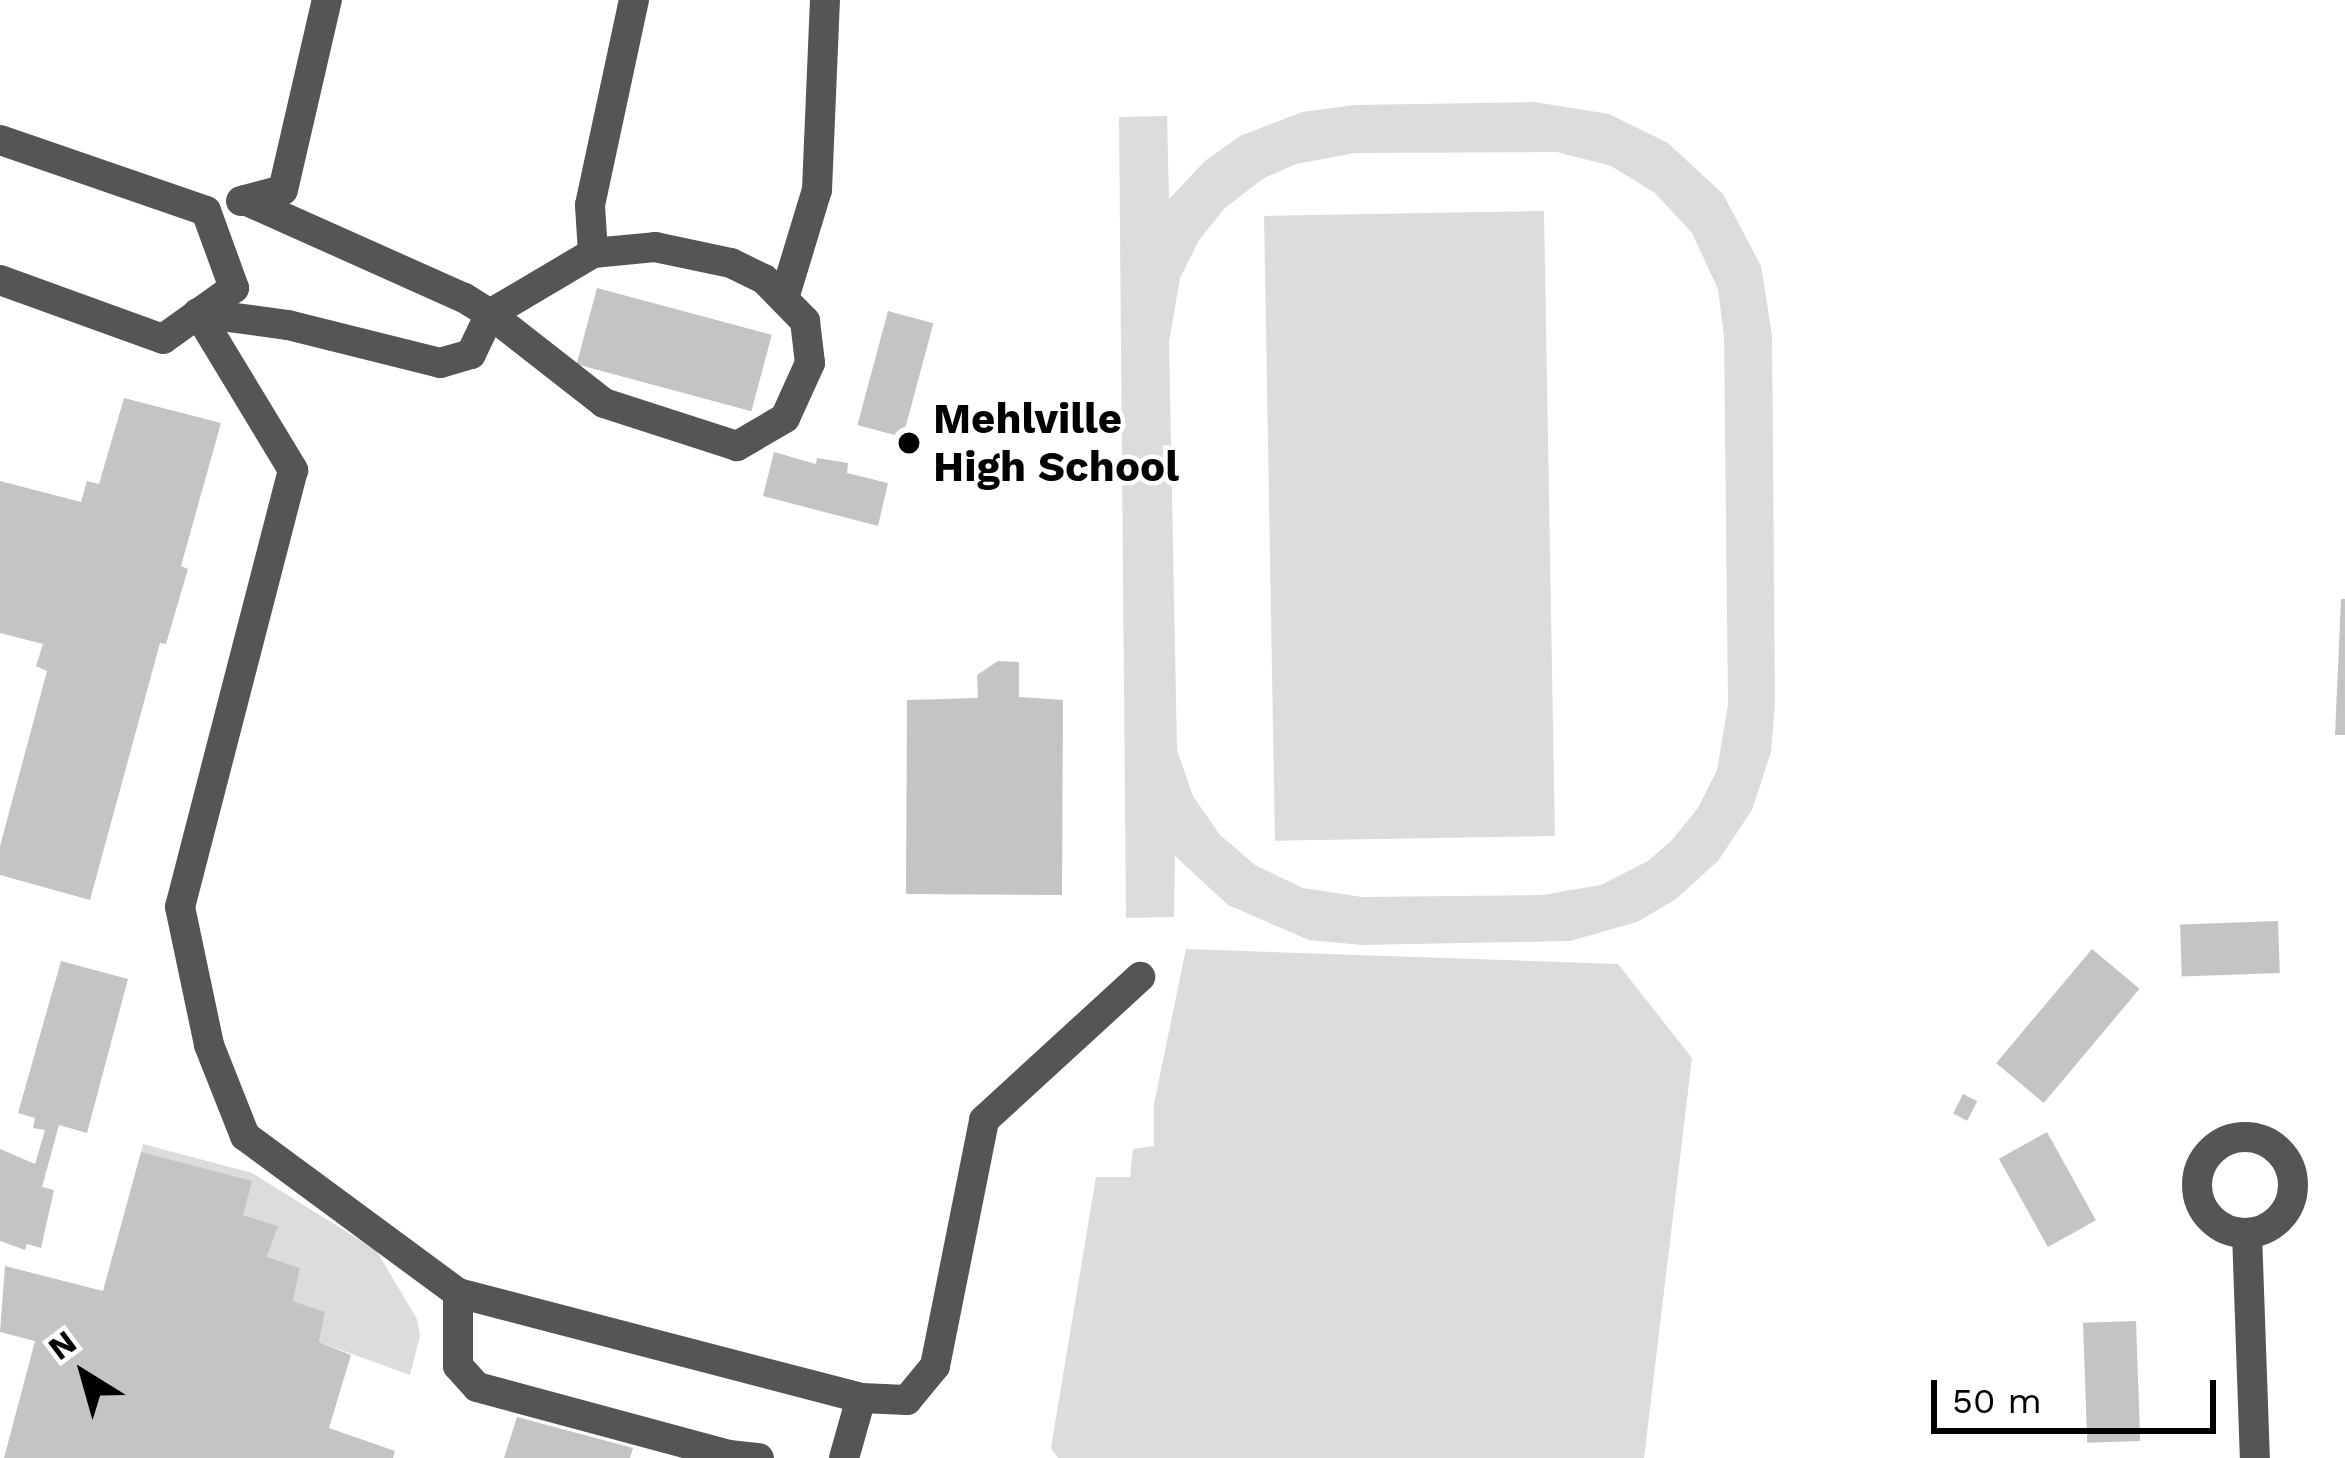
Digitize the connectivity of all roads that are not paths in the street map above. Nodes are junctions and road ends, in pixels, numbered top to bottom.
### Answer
1 (327, 0) edge
2 (634, 0) edge
3 (825, 0) edge
4 (0, 140) edge
5 (245, 200) junction
6 (206, 211) junction
7 (593, 253) junction
8 (0, 280) edge
9 (785, 295) junction
10 (198, 313) junction
11 (490, 314) junction
12 (1140, 977) dead end
13 (2247, 1233) dead end
14 (458, 1293) junction
15 (861, 1398) junction
16 (717, 1455) edge
17 (759, 1458) edge
18 (844, 1458) edge
19 (2255, 1458) edge

1 - 5 street
2 - 7 street
3 - 9 street
4 - 6 street
5 - 6 street
5 - 11 street
6 - 10 street
7 - 9 street
7 - 11 street
8 - 10 street
9 - 11 street
10 - 11 street
10 - 14 street
12 - 15 street
13 - 19 street
14 - 15 street
14 - 16 street
15 - 18 street
16 - 17 street

